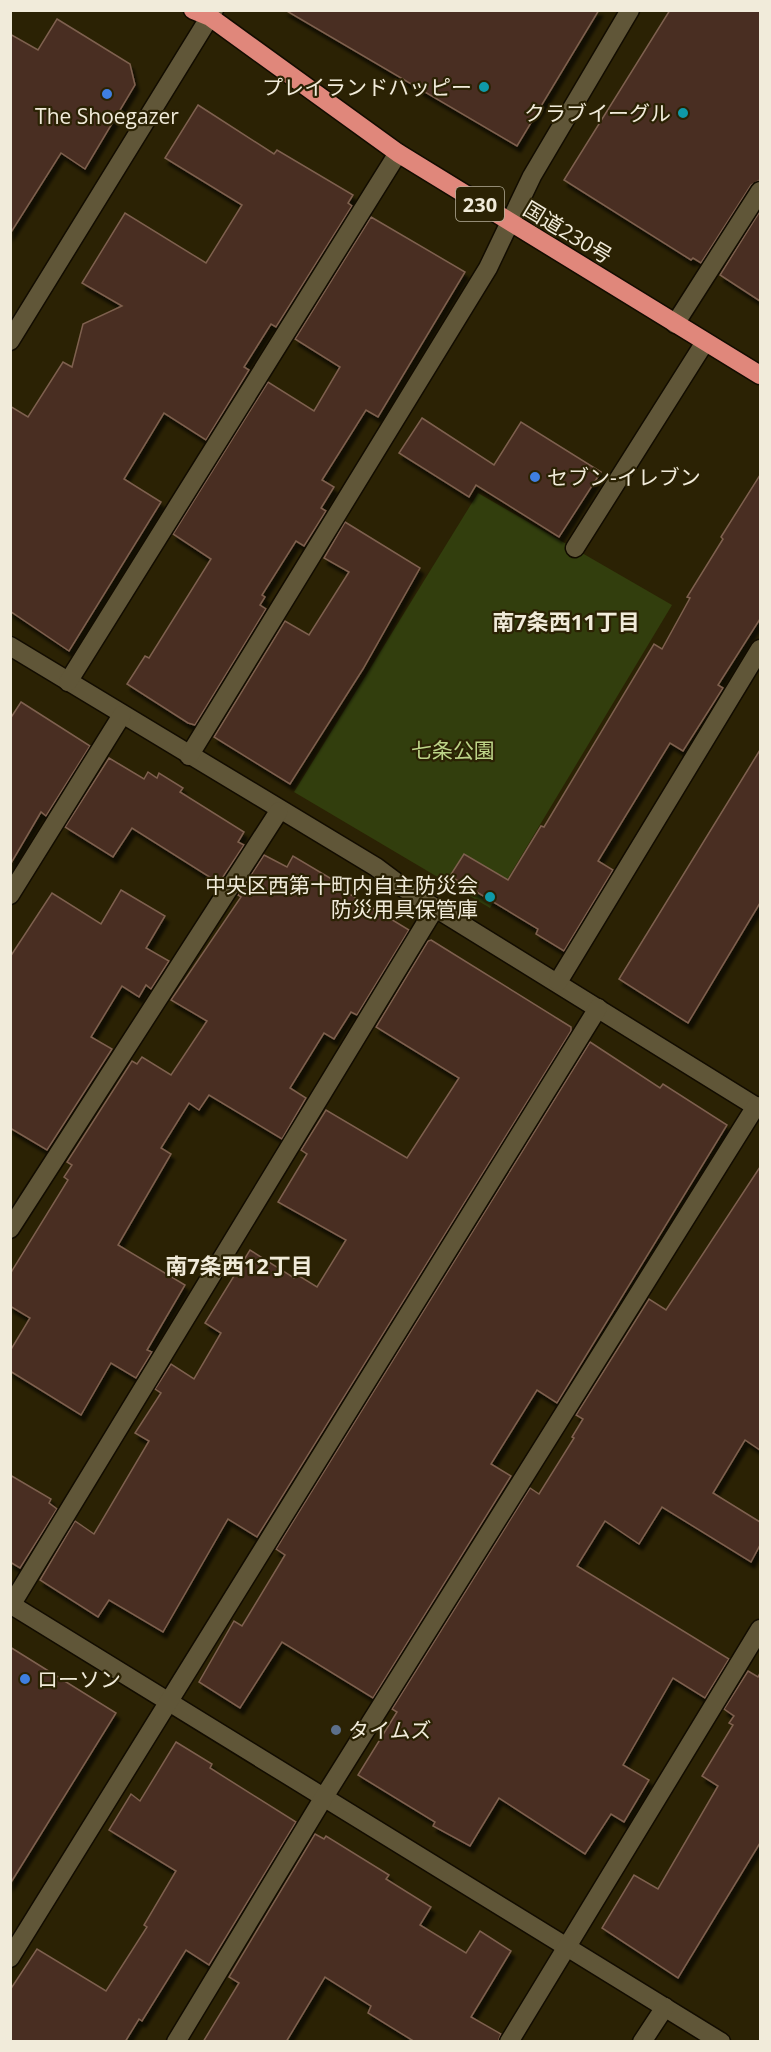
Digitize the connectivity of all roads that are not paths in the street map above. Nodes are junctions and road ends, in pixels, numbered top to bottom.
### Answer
1 (630, 10) edge
2 (206, 12) edge
3 (398, 153) junction
4 (760, 190) edge
5 (510, 223) junction
6 (675, 324) junction
7 (10, 340) edge
8 (705, 342) junction
9 (760, 375) edge
10 (575, 548) dead end
11 (10, 646) edge
12 (760, 649) edge
13 (68, 682) junction
14 (122, 715) junction
15 (189, 756) junction
16 (279, 811) junction
17 (10, 895) edge
18 (435, 908) junction
19 (558, 982) junction
20 (598, 1008) junction
21 (758, 1108) edge
22 (10, 1229) edge
23 (11, 1605) edge
24 (760, 1629) edge
25 (168, 1701) junction
26 (324, 1797) junction
27 (567, 1946) junction
28 (10, 1958) edge
29 (665, 2007) junction
30 (176, 2042) edge
31 (509, 2042) edge
32 (642, 2042) edge
33 (721, 2042) edge

1 - 5 street
2 - 3 highway, 国道230号 / 230
2 - 7 street
3 - 5 highway, 国道230号 / 230
3 - 13 street
4 - 6 street
5 - 6 highway, 国道230号 / 230
5 - 15 street
6 - 8 highway, 国道230号 / 230
8 - 9 highway, 国道230号 / 230
8 - 10 street
11 - 13 street
12 - 19 street
13 - 14 street
14 - 15 street
14 - 17 street
15 - 16 street
16 - 18 street
16 - 22 street
18 - 19 street
18 - 23 street
19 - 20 street
20 - 21 street
20 - 25 street
21 - 26 street
23 - 25 street
24 - 27 street
25 - 26 street
25 - 28 street
26 - 27 street
26 - 30 street
27 - 29 street
27 - 31 street
29 - 32 street
29 - 33 street

